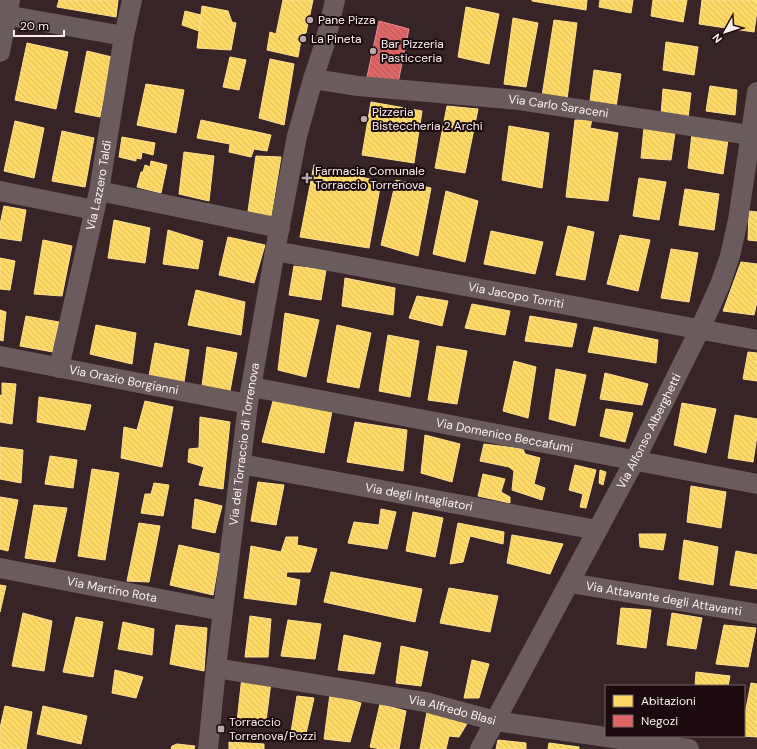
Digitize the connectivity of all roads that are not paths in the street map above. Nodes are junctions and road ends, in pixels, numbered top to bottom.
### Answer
1 (132, 0) edge
2 (336, 0) edge
3 (6, 10) edge
4 (124, 36) junction
5 (0, 52) edge
6 (313, 79) junction
7 (757, 92) edge
8 (754, 135) edge
9 (0, 191) edge
10 (96, 200) junction
11 (280, 228) junction
12 (275, 251) junction
13 (700, 329) junction
14 (757, 340) edge
15 (0, 356) edge
16 (59, 368) junction
17 (250, 395) junction
18 (635, 460) junction
19 (241, 464) junction
20 (757, 484) edge
21 (597, 530) junction
22 (0, 568) edge
23 (570, 582) junction
24 (223, 611) junction
25 (757, 614) edge
26 (216, 668) junction
27 (495, 721) junction
28 (605, 737) edge
29 (606, 737) edge
30 (208, 749) edge
31 (480, 749) edge
32 (689, 749) edge

1 - 4 street, Via Lazzero Taldi
2 - 6 street, Via del Torraccio di Torrenova
3 - 4 street
3 - 5 street
4 - 10 street, Via Lazzero Taldi
6 - 8 street, Via Carlo Saraceni
6 - 11 street, Via del Torraccio di Torrenova
7 - 8 street, Via Alfonso Alberghetti
8 - 13 street, Via Alfonso Alberghetti
9 - 10 street
10 - 11 street
10 - 16 street, Via Lazzero Taldi
11 - 12 street, Via del Torraccio di Torrenova
12 - 13 street, Via Jacopo Torriti
12 - 17 street, Via del Torraccio di Torrenova
13 - 14 street, Via Jacopo Torriti
13 - 18 street, Via Alfonso Alberghetti
15 - 16 street, Via Orazio Borgianni
16 - 17 street, Via Orazio Borgianni
17 - 18 street, Via Domenico Beccafumi
17 - 19 street, Via del Torraccio di Torrenova
18 - 20 street, Via Domenico Beccafumi
18 - 21 street, Via Alfonso Alberghetti
19 - 21 street, Via degli Intagliatori
19 - 24 street, Via del Torraccio di Torrenova
21 - 23 street, Via Alfonso Alberghetti
22 - 24 street, Via Martino Rota
23 - 25 street, Via Attavante degli Attavanti
23 - 27 street, Via Alfonso Alberghetti
24 - 26 street, Via del Torraccio di Torrenova
26 - 27 street, Via Alfredo Blasi
26 - 30 street, Via del Torraccio di Torrenova
27 - 28 street, Via Alfredo Blasi
27 - 31 street, Via Alfonso Alberghetti
29 - 32 street, Via Alfredo Blasi

